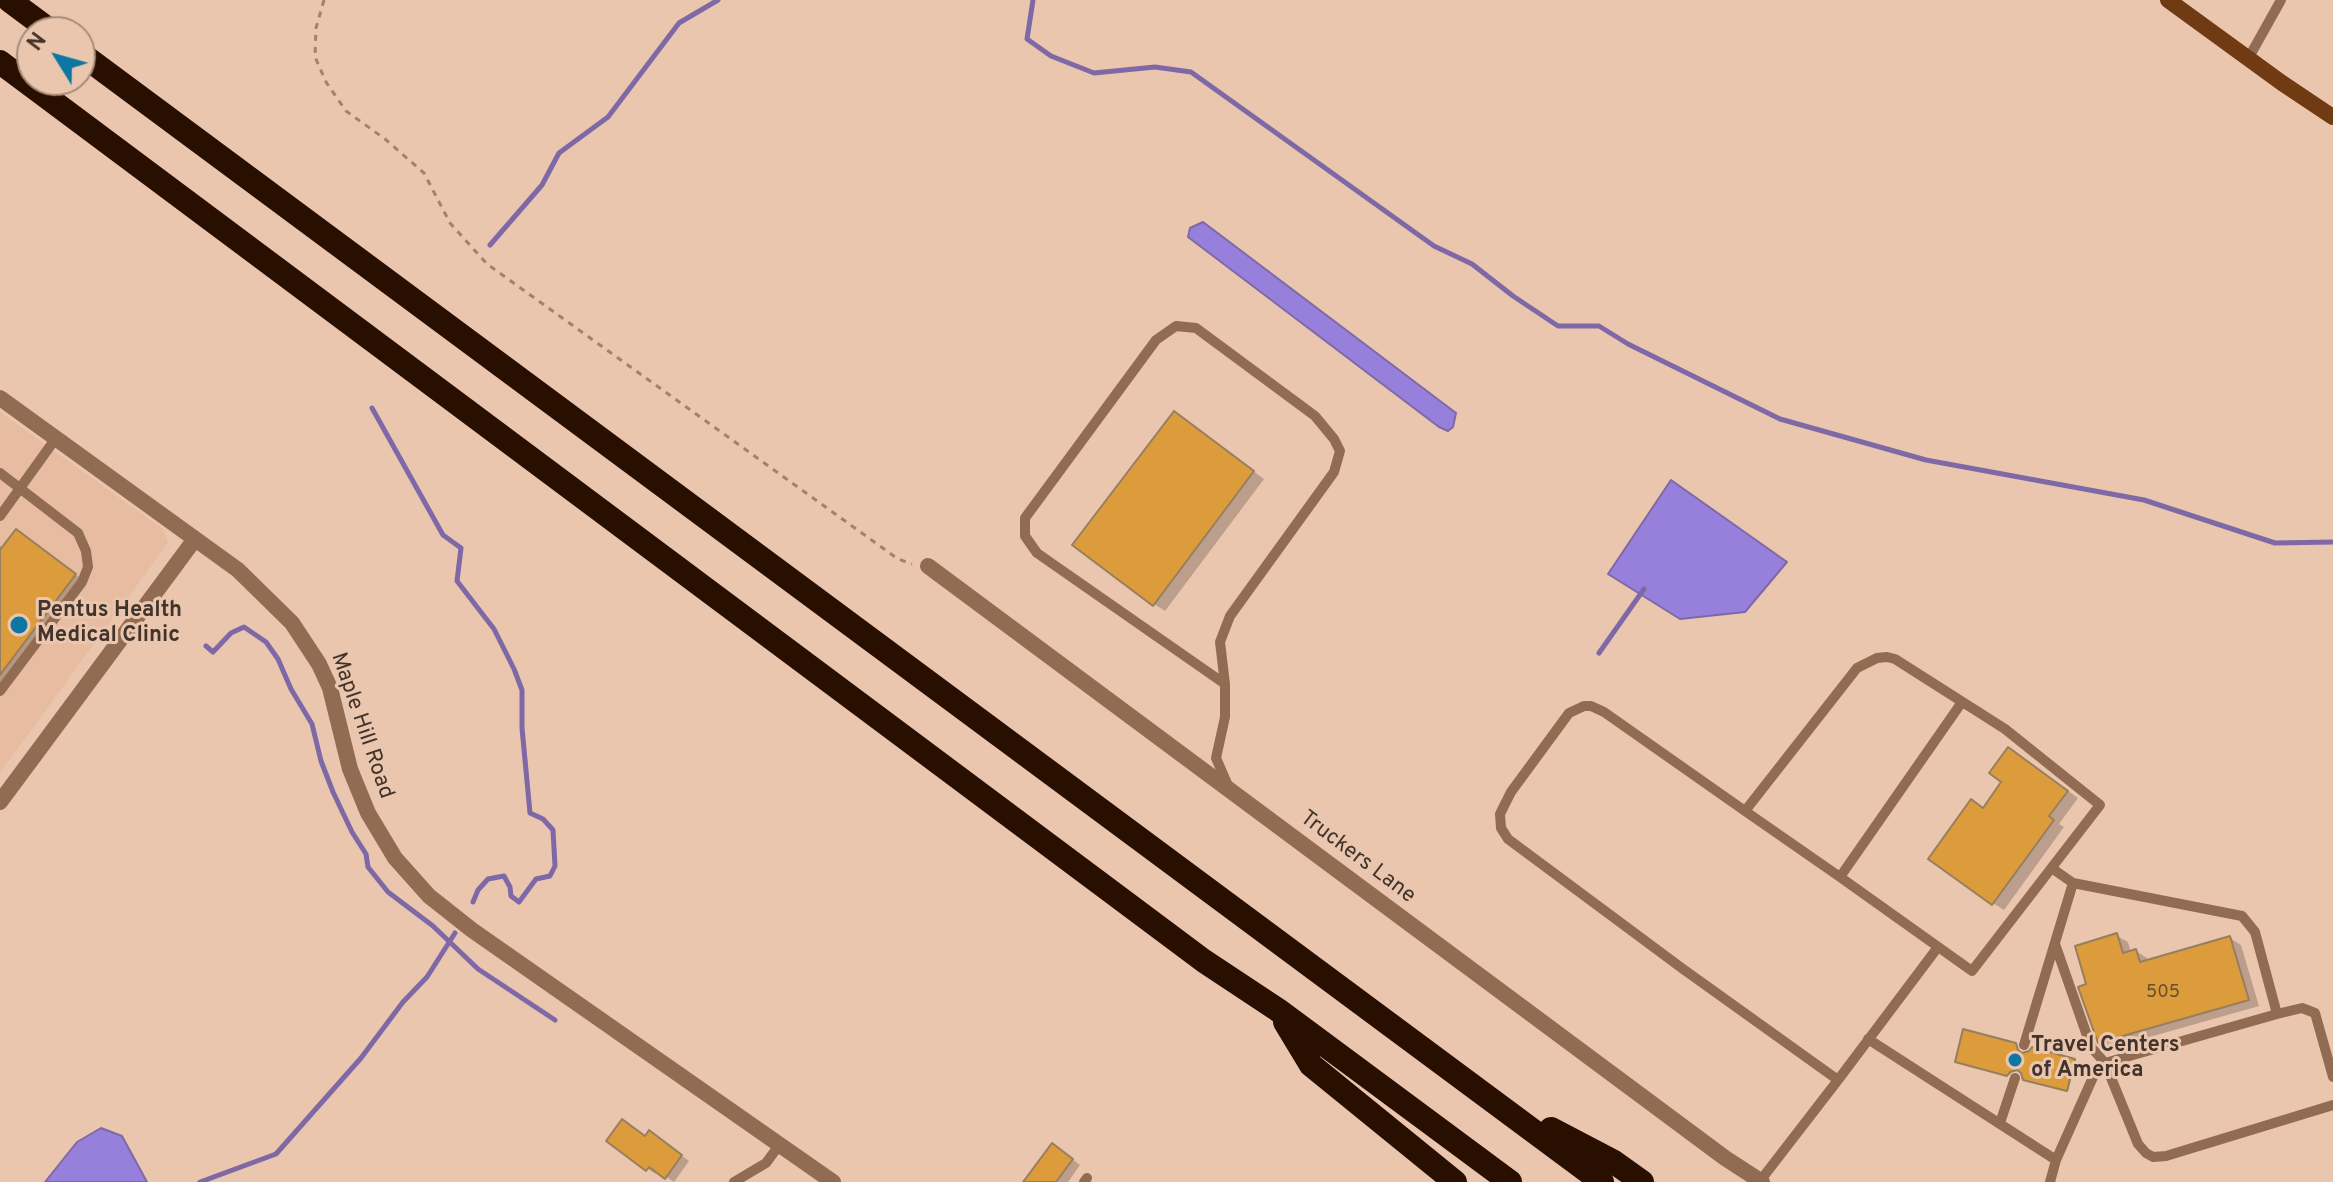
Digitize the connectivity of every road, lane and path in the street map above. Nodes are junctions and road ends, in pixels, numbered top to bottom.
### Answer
1 (9, 0) edge
2 (324, 0) edge
3 (2168, 0) edge
4 (2281, 0) edge
5 (30, 16) edge
6 (2248, 59) junction
7 (0, 62) edge
8 (96, 65) edge
9 (2333, 117) edge
10 (0, 398) edge
11 (56, 438) junction
12 (0, 473) edge
13 (20, 488) junction
14 (0, 516) edge
15 (195, 539) junction
16 (928, 566) joint
17 (1225, 684) junction
18 (0, 691) edge
19 (1962, 702) junction
20 (1230, 790) junction
21 (0, 802) edge
22 (1745, 811) junction
23 (2053, 869) junction
24 (1840, 877) junction
25 (2073, 883) junction
26 (2055, 944) junction
27 (1938, 947) junction
28 (1278, 1010) junction
29 (2277, 1014) junction
30 (1868, 1039) junction
31 (2024, 1045) dead end
32 (2105, 1063) junction
33 (2333, 1077) edge
34 (2015, 1078) dead end
35 (1838, 1080) junction
36 (1485, 1095) junction
37 (2333, 1105) edge
38 (2000, 1123) junction
39 (780, 1144) junction
40 (2056, 1160) junction
41 (1761, 1181) edge
42 (734, 1182) edge
43 (833, 1182) edge
44 (1455, 1182) edge
45 (1510, 1182) edge
46 (1602, 1182) edge
47 (1642, 1182) edge
48 (2050, 1182) edge

1 - 5 highway
2 - 16 path
3 - 6 main road
4 - 6 lane
6 - 9 main road
7 - 28 highway
8 - 36 highway
10 - 11 street, Maple Hill Road
11 - 13 lane
11 - 15 street, Maple Hill Road
12 - 13 lane
13 - 14 lane
13 - 18 lane
15 - 21 street
15 - 39 street, Maple Hill Road
16 - 20 street, Truckers Lane
17 - 17 lane
17 - 20 lane
19 - 22 lane
19 - 23 lane
19 - 24 lane
20 - 41 street, Truckers Lane
22 - 24 lane
22 - 35 lane
23 - 25 lane
23 - 27 lane
24 - 27 lane
25 - 26 lane
25 - 29 lane
26 - 31 lane
26 - 32 lane
27 - 30 lane
28 - 44 highway
28 - 45 highway
29 - 32 lane
29 - 33 lane
30 - 35 lane
30 - 38 lane
32 - 37 lane
32 - 40 lane
34 - 38 lane
35 - 41 lane
36 - 46 highway
36 - 47 highway
38 - 40 lane
39 - 42 lane
39 - 43 street, Maple Hill Road
40 - 48 lane

